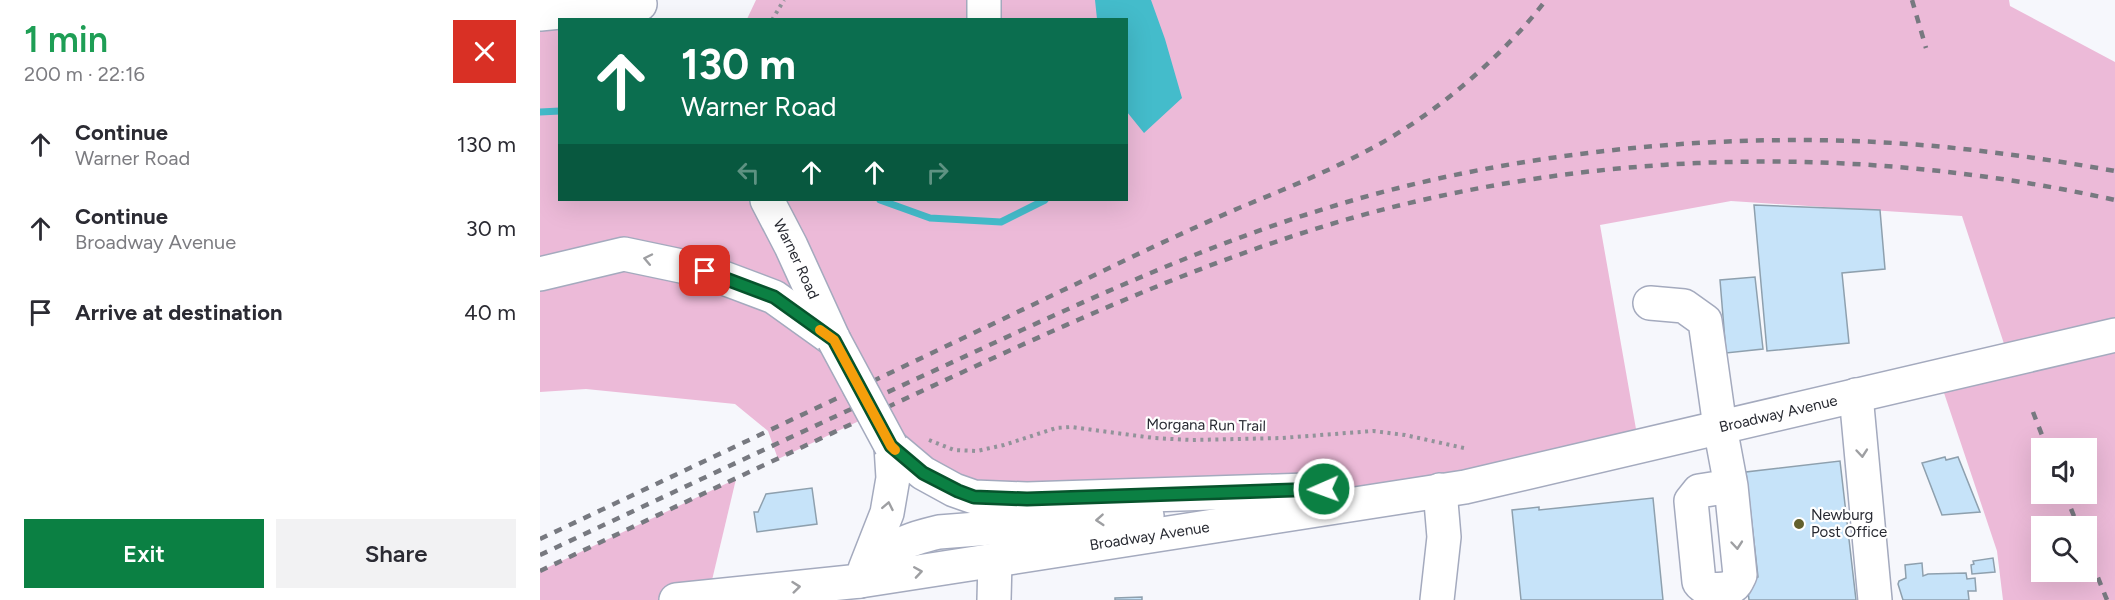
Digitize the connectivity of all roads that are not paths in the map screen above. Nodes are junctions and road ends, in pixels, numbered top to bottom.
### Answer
1 (984, 0) edge
2 (643, 8) edge
3 (540, 14) edge
4 (984, 18) edge
5 (768, 201) edge
6 (540, 274) edge
7 (1650, 303) dead end
8 (2114, 338) edge
9 (834, 340) junction
10 (1856, 394) junction
11 (1720, 428) junction
12 (891, 446) junction
13 (1731, 486) dead end
14 (1324, 489) junction
15 (1440, 490) junction
16 (994, 560) junction
17 (855, 590) edge
18 (676, 600) edge
19 (994, 600) edge
20 (1437, 600) edge
21 (1875, 600) edge

1 - 4 main road
2 - 3 main road
5 - 9 main road, Warner Road
9 -> 6 main road
7 - 11 main road
8 - 10 main road, Broadway Avenue
9 - 12 main road, Warner Road, bridge
10 - 11 main road, Broadway Avenue
10 -> 21 main road
11 - 13 main road
11 - 15 main road, Broadway Avenue
12 - 14 main road, Broadway Avenue
17 -> 12 main road
14 - 15 main road, Broadway Avenue
14 -> 17 main road
15 - 16 main road, Broadway Avenue
15 - 20 main road
17 -> 16 main road, Broadway Avenue
16 - 19 main road
18 -> 17 main road, Broadway Avenue

